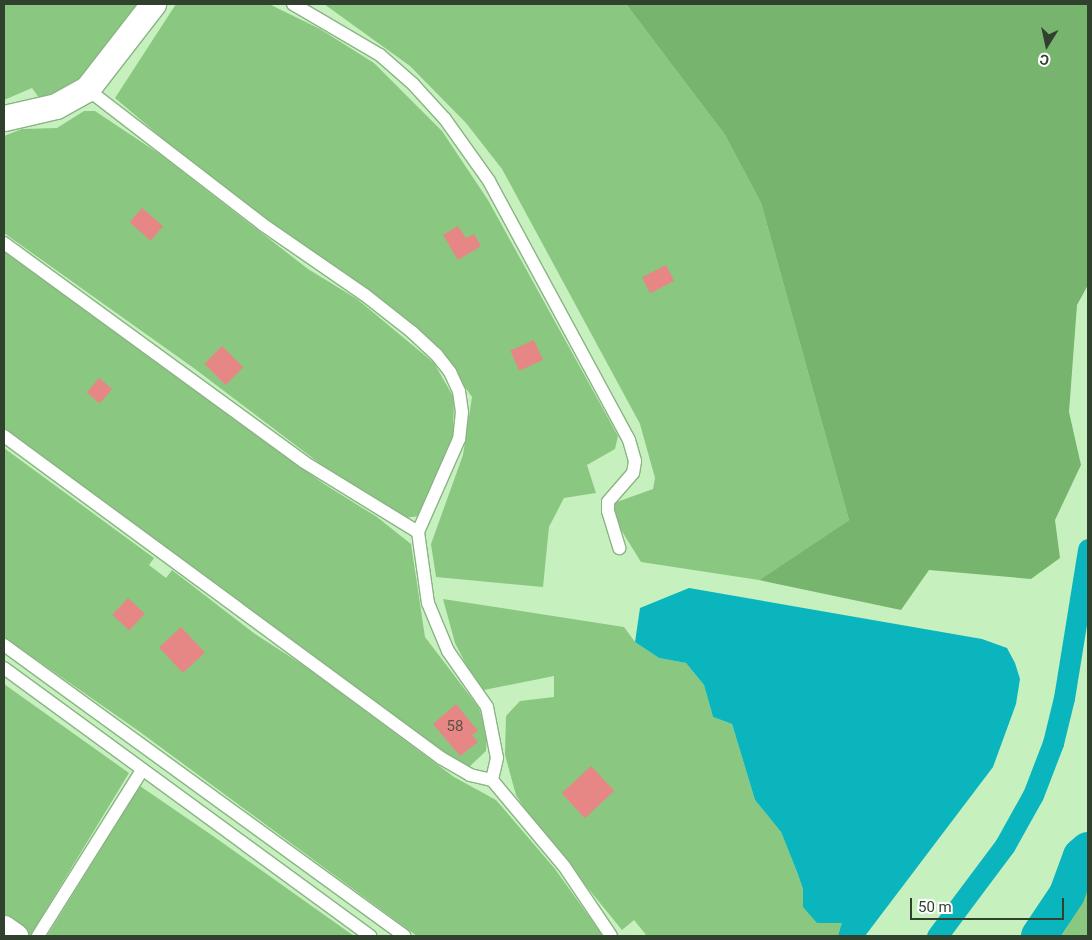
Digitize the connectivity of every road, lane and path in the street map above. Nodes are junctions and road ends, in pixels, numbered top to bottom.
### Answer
1 (153, 4) edge
2 (293, 4) edge
3 (87, 88) junction
4 (4, 118) edge
5 (4, 243) edge
6 (4, 436) edge
7 (418, 532) junction
8 (619, 548) dead end
9 (4, 645) edge
10 (4, 668) edge
11 (142, 770) junction
12 (492, 780) junction
13 (4, 928) edge
14 (15, 936) edge
15 (38, 936) edge
16 (370, 936) edge
17 (405, 936) edge
18 (611, 936) edge

1 - 3 street
2 - 8 lane
3 - 4 street
3 - 7 lane
5 - 7 lane
6 - 12 lane
7 - 12 lane
9 - 17 lane
10 - 11 lane
11 - 15 lane
11 - 16 lane
12 - 18 lane
13 - 14 street

